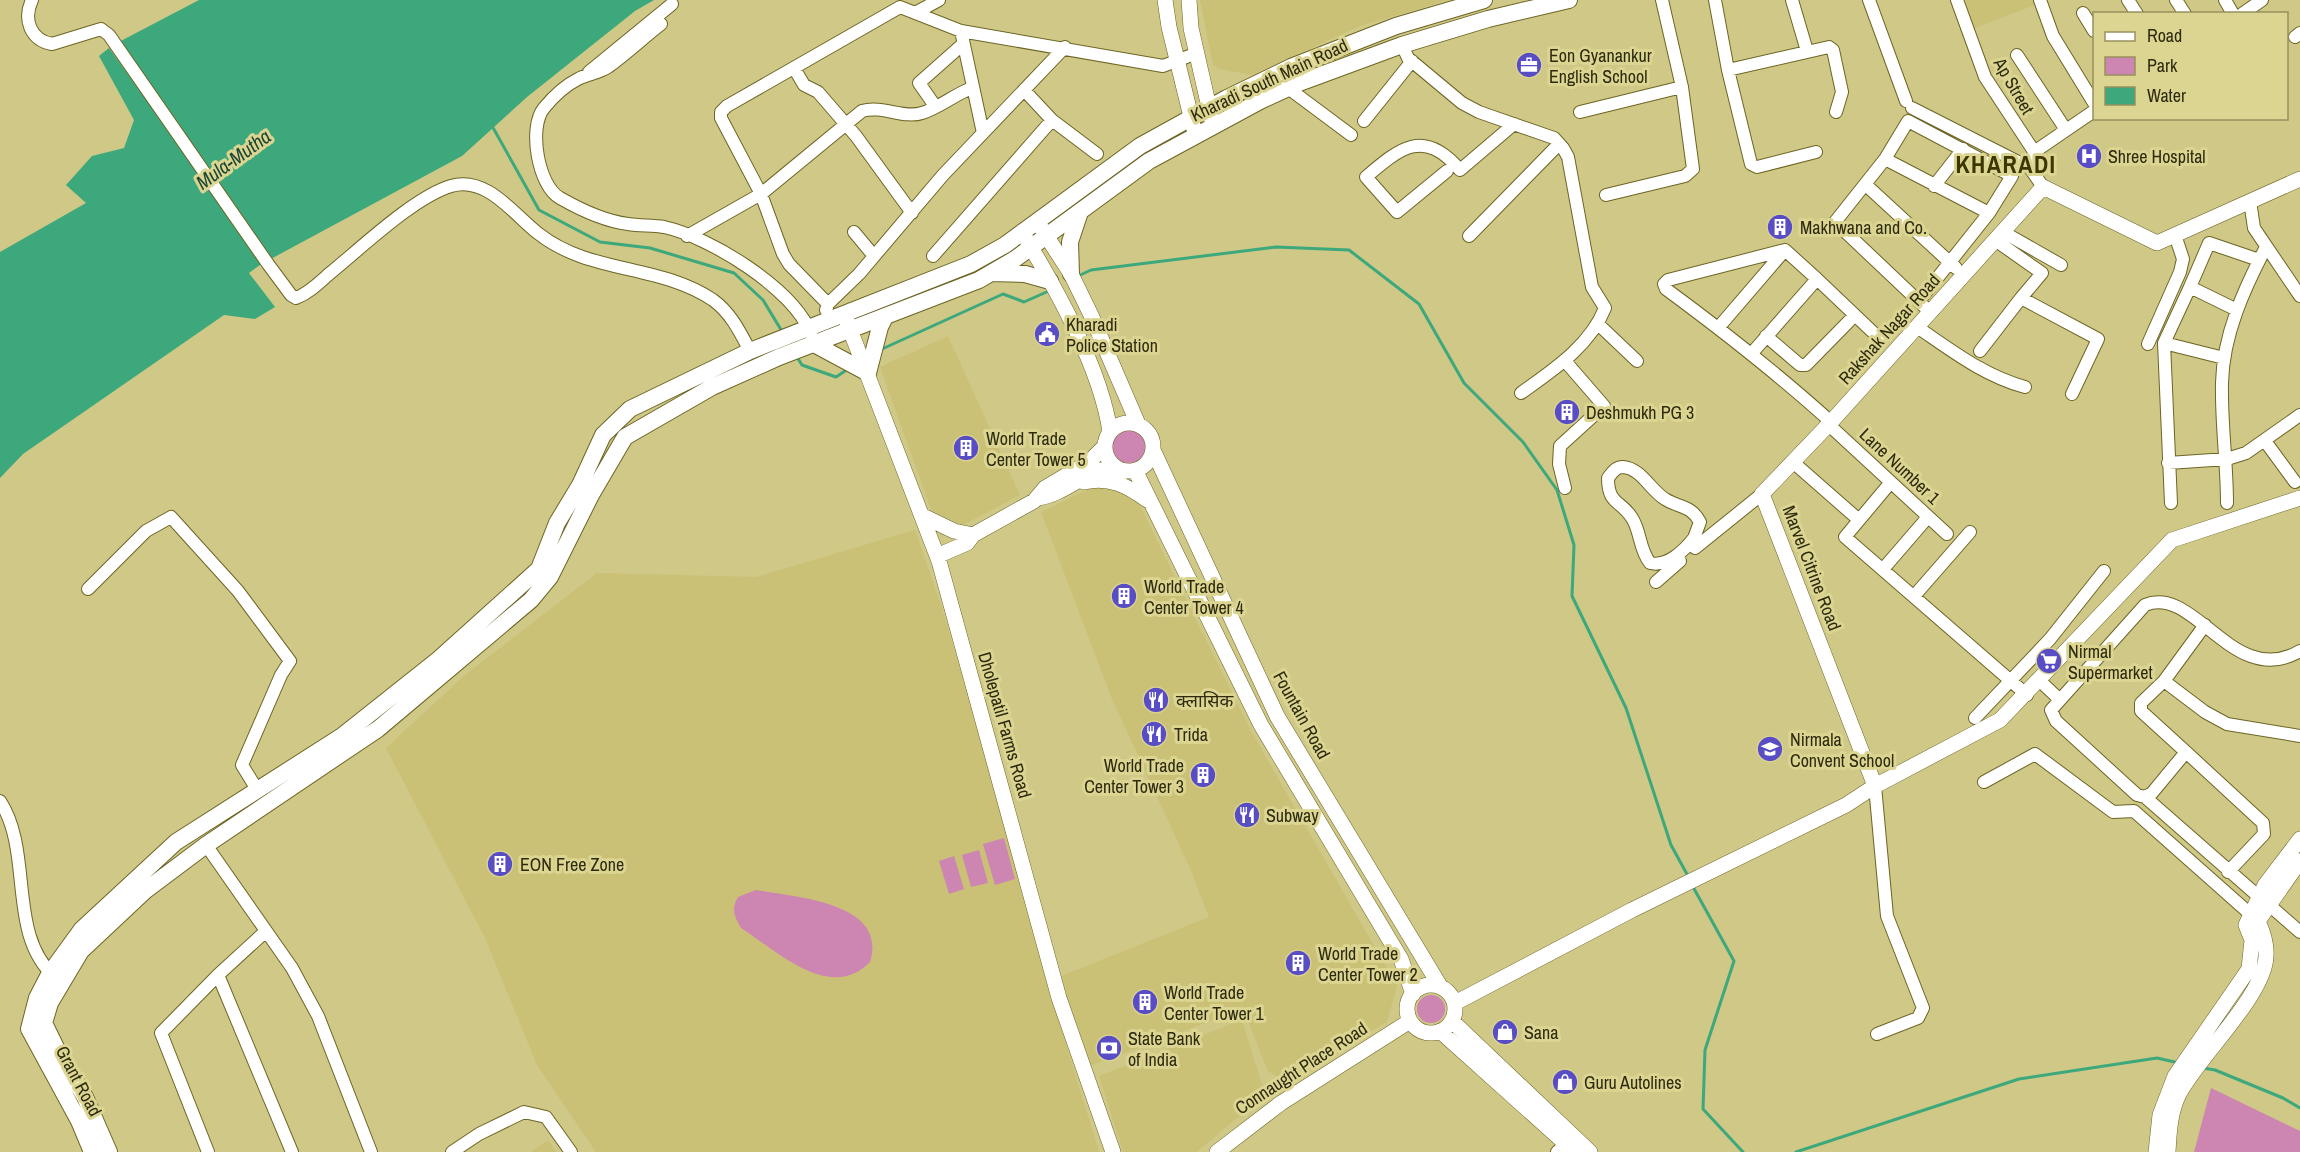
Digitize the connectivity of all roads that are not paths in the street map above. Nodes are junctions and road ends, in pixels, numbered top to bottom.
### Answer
1 (32, 0) edge
2 (918, 0) edge
3 (939, 0) edge
4 (1165, 0) edge
5 (1189, 0) edge
6 (1484, 0) edge
7 (1569, 0) edge
8 (1662, 0) edge
9 (1715, 0) edge
10 (1792, 0) edge
11 (1869, 0) edge
12 (1957, 0) edge
13 (2040, 0) edge
14 (2262, 0) edge
15 (672, 4) dead end
16 (913, 12) junction
17 (2245, 12) edge
18 (2083, 14) dead end
19 (661, 24) dead end
20 (2093, 29) edge
21 (962, 37) junction
22 (1402, 45) junction
23 (1065, 47) junction
24 (1808, 51) junction
25 (1197, 53) junction
26 (2017, 55) dead end
27 (1179, 61) junction
28 (1412, 61) junction
29 (794, 68) junction
30 (1728, 70) junction
31 (586, 75) junction
32 (1682, 87) junction
33 (972, 88) junction
34 (1288, 88) junction
35 (1024, 90) junction
36 (2093, 101) edge
37 (935, 106) junction
38 (1210, 107) junction
39 (1580, 112) dead end
40 (1836, 112) dead end
41 (2093, 112) edge
42 (1192, 117) junction
43 (1052, 120) junction
44 (1364, 121) dead end
45 (846, 124) junction
46 (1514, 124) junction
47 (1213, 125) junction
48 (2066, 130) junction
49 (983, 133) junction
50 (1195, 135) junction
51 (1351, 135) dead end
52 (1559, 144) junction
53 (1963, 149) junction
54 (1816, 153) dead end
55 (2035, 153) junction
56 (1097, 154) dead end
57 (1885, 159) junction
58 (2030, 168) junction
59 (1447, 171) dead end
60 (2300, 179) edge
61 (1866, 185) junction
62 (1935, 186) junction
63 (2043, 187) junction
64 (761, 194) junction
65 (1606, 195) dead end
66 (2250, 201) junction
67 (1080, 212) junction
68 (912, 213) junction
69 (1989, 213) junction
70 (1037, 221) junction
71 (854, 232) dead end
72 (1022, 232) junction
73 (2175, 235) junction
74 (687, 236) junction
75 (1046, 236) junction
76 (1469, 236) dead end
77 (1999, 236) junction
78 (1031, 247) junction
79 (2266, 247) junction
80 (1785, 250) junction
81 (933, 255) dead end
82 (874, 256) junction
83 (2259, 260) junction
84 (1951, 263) junction
85 (2061, 265) dead end
86 (991, 273) junction
87 (1964, 275) junction
88 (1073, 279) junction
89 (1817, 279) junction
90 (2295, 279) edge
91 (2190, 287) junction
92 (1054, 288) junction
93 (2300, 296) edge
94 (2021, 298) junction
95 (1925, 307) junction
96 (2237, 310) junction
97 (834, 313) junction
98 (1855, 315) junction
99 (885, 317) junction
100 (1598, 324) junction
101 (1917, 327) junction
102 (1718, 328) junction
103 (851, 330) junction
104 (1766, 336) junction
105 (1879, 338) dead end
106 (793, 343) junction
107 (2164, 343) junction
108 (2148, 344) dead end
109 (750, 351) junction
110 (1980, 351) dead end
111 (1752, 353) junction
112 (2224, 358) junction
113 (1565, 361) junction
114 (1638, 361) dead end
115 (868, 373) junction
116 (2025, 387) dead end
117 (1521, 393) dead end
118 (2072, 394) dead end
119 (2300, 415) edge
120 (1830, 423) junction
121 (1138, 424) junction
122 (1110, 432) junction
123 (2265, 441) junction
124 (1104, 447) junction
125 (1153, 450) junction
126 (2227, 459) junction
127 (1794, 463) junction
128 (2168, 464) junction
129 (1114, 467) junction
130 (1135, 470) junction
131 (1891, 482) junction
132 (2295, 482) dead end
133 (1075, 484) junction
134 (1565, 488) dead end
135 (1762, 494) junction
136 (1038, 498) junction
137 (2300, 498) edge
138 (1152, 503) junction
139 (2171, 503) dead end
140 (2227, 503) dead end
141 (923, 516) junction
142 (1928, 517) junction
143 (1859, 520) junction
144 (1970, 532) dead end
145 (1947, 534) dead end
146 (968, 535) junction
147 (1697, 541) junction
148 (936, 552) junction
149 (1884, 568) junction
150 (2104, 571) dead end
151 (1656, 582) dead end
152 (88, 589) dead end
153 (1915, 595) junction
154 (2205, 625) junction
155 (2300, 651) edge
156 (2012, 681) junction
157 (2040, 681) junction
158 (2164, 681) junction
159 (2027, 695) junction
160 (2059, 699) junction
161 (398, 701) junction
162 (1975, 718) dead end
163 (2300, 736) edge
164 (2186, 752) junction
165 (1984, 782) dead end
166 (1875, 786) junction
167 (258, 791) junction
168 (2145, 797) junction
169 (0, 801) edge
170 (2300, 839) edge
171 (206, 845) junction
172 (2298, 866) edge
173 (2228, 872) junction
174 (2263, 900) junction
175 (2254, 917) junction
176 (266, 931) junction
177 (2300, 932) edge
178 (218, 975) junction
179 (55, 978) junction
180 (1440, 986) junction
181 (1413, 993) junction
182 (1455, 1003) junction
183 (1410, 1021) junction
184 (1452, 1021) junction
185 (1440, 1031) junction
186 (1877, 1034) dead end
187 (2182, 1078) junction
188 (1566, 1149) edge
189 (92, 1152) edge
190 (109, 1152) edge
191 (208, 1152) edge
192 (292, 1152) edge
193 (371, 1152) edge
194 (452, 1152) edge
195 (571, 1152) edge
196 (1113, 1152) edge
197 (1217, 1152) edge
198 (1590, 1152) edge
199 (2156, 1152) edge
200 (2168, 1152) edge

1 - 109 street
2 - 16 street
3 - 16 street
4 - 27 street
5 - 25 street
6 - 38 main road, Kharadi South Main Road
7 - 22 main road, Kharadi South Main Road
8 - 32 street
9 - 30 street
10 - 24 street
11 - 58 street
12 - 55 street, Ap Street
13 - 36 street
14 - 17 street
15 - 31 street
16 - 21 street
16 - 29 street
18 - 20 street
19 - 31 street
21 - 23 street
21 - 33 street
21 - 37 street
22 - 28 street
22 - 34 main road, Kharadi South Main Road
23 - 27 street
23 - 35 street
24 - 30 street
24 - 40 street
25 - 27 street
25 - 38 street
26 - 48 street
27 - 42 street
28 - 44 street
28 - 46 street
29 - 45 street
29 - 64 street
30 - 54 street
31 - 74 street
32 - 39 street
32 - 65 street
33 - 37 street
33 - 49 street
34 - 47 main road, Kharadi South Main Road
34 - 51 street
35 - 43 street
35 - 49 street
37 - 45 street
38 - 42 main road, Kharadi South Main Road
38 - 47 street
41 - 48 street
42 - 50 street
42 - 70 main road, Kharadi South Main Road
43 - 56 street
43 - 81 street
45 - 64 street
45 - 68 street
46 - 52 street
46 - 59 street
47 - 50 main road, Kharadi South Main Road
48 - 55 street
49 - 68 street
50 - 67 main road, Kharadi South Main Road
52 - 76 street
52 - 100 street
53 - 57 street
53 - 62 street
53 - 69 street
55 - 58 street
57 - 61 street
57 - 62 street
58 - 63 street
60 - 66 street
61 - 84 street
61 - 95 street
62 - 69 street
63 - 73 street
63 - 77 street, Rakshak Nagar Road
64 - 74 street
64 - 97 street
66 - 73 street
66 - 79 street
67 - 75 main road, Kharadi South Main Road
67 - 88 main road
68 - 82 street
69 - 84 street
70 - 72 main road, Kharadi South Main Road
70 - 75 street, Fountain Road
71 - 82 street
72 - 78 street
72 - 97 main road, Kharadi South Main Road
73 - 108 street
74 - 106 street
75 - 78 main road, Kharadi South Main Road
75 - 88 street, Fountain Road
77 - 85 street
77 - 87 street, Rakshak Nagar Road
77 - 94 street
78 - 86 main road, Kharadi South Main Road
78 - 92 street
79 - 83 street
79 - 90 street
80 - 89 street
80 - 102 street
80 - 102 street, Lane Number 1
82 - 97 street
83 - 91 street
83 - 96 street
84 - 87 street
84 - 95 street
86 - 92 main road
86 - 99 main road, Kharadi South Main Road
87 - 95 street, Rakshak Nagar Road
88 - 121 street, Fountain Road
89 - 98 street
89 - 104 street
90 - 93 street
91 - 96 street
91 - 107 street
92 - 122 street
94 - 110 street
94 - 118 street
95 - 101 street, Rakshak Nagar Road
96 - 112 street
97 - 103 street, Dholepatil Farms Road
97 - 106 main road, Kharadi South Main Road
98 - 104 street
98 - 105 street
99 - 103 main road, Kharadi South Main Road
99 - 115 main road
100 - 113 street
100 - 114 street
101 - 116 street
101 - 120 street, Rakshak Nagar Road
102 - 111 street, Lane Number 1
103 - 106 main road, Kharadi South Main Road
103 - 115 street, Dholepatil Farms Road
104 - 111 street
106 - 109 main road
106 - 115 main road
106 - 161 main road
107 - 112 street
107 - 128 street
109 - 161 main road
111 - 120 street, Lane Number 1
112 - 126 street
113 - 117 street
113 - 134 street
115 - 141 street, Dholepatil Farms Road
119 - 123 street
120 - 127 street, Rakshak Nagar Road
120 - 131 street, Lane Number 1
121 - 122 street
121 - 125 street, Fountain Road
122 - 124 street
123 - 126 street
123 - 132 street
124 - 129 street
124 - 136 street
125 - 130 street
125 - 180 street, Fountain Road
126 - 128 street
126 - 140 street
127 - 135 street, Rakshak Nagar Road
127 - 143 street
128 - 139 street
129 - 130 street
129 - 133 street
130 - 138 street
131 - 142 street, Lane Number 1
131 - 143 street
133 - 136 street
133 - 138 street
135 - 147 street, Marvel Citrine Road
135 - 166 street, Marvel Citrine Road
136 - 146 street
137 - 157 street
138 - 181 street
141 - 146 street
141 - 148 street, Dholepatil Farms Road
142 - 145 street, Lane Number 1
142 - 149 street
143 - 149 street
144 - 153 street
146 - 148 street
147 - 147 street
147 - 151 street, Marvel Citrine Road
148 - 196 street, Dholepatil Farms Road
149 - 153 street
150 - 156 street
152 - 167 street
153 - 156 street
154 - 155 street
154 - 158 street
154 - 160 street
156 - 159 street
156 - 162 street
157 - 159 street
157 - 160 street
158 - 163 street
158 - 164 street
159 - 166 street
160 - 168 street
161 - 167 main road
161 - 171 main road
164 - 168 street
164 - 173 street
165 - 175 street
166 - 182 street
166 - 186 street
167 - 179 main road
168 - 173 street
169 - 179 street
170 - 174 street
171 - 176 street
171 - 179 main road
172 - 174 street
173 - 174 street
174 - 175 street
174 - 177 street
175 - 187 street
176 - 178 street
176 - 193 street
178 - 191 street
178 - 192 street
179 - 189 main road, Grant Road
179 - 190 main road, Grant Road
180 - 181 street
180 - 182 street, Fountain Road
181 - 183 street
182 - 184 street
183 - 185 street
183 - 197 street, Connaught Place Road
184 - 185 street
184 - 198 street
185 - 188 street
187 - 199 street
187 - 200 street
194 - 195 street

